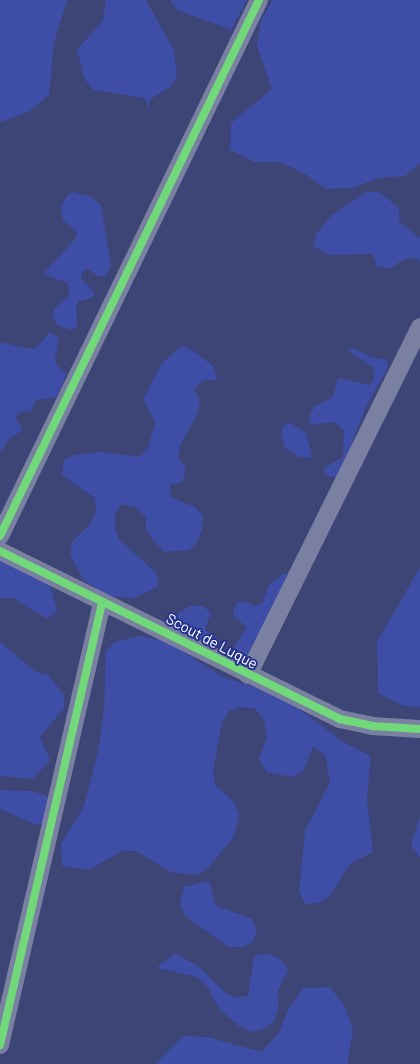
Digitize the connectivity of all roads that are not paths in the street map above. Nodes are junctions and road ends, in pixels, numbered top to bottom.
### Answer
1 (259, 0) edge
2 (420, 327) edge
3 (0, 536) edge
4 (0, 551) edge
5 (102, 602) junction
6 (248, 675) junction
7 (420, 729) edge
8 (0, 1045) edge

1 - 3 street
2 - 6 street
4 - 5 street, Scout de Luque
5 - 6 street, Scout de Luque
5 - 8 street
6 - 7 street, Scout de Luque

